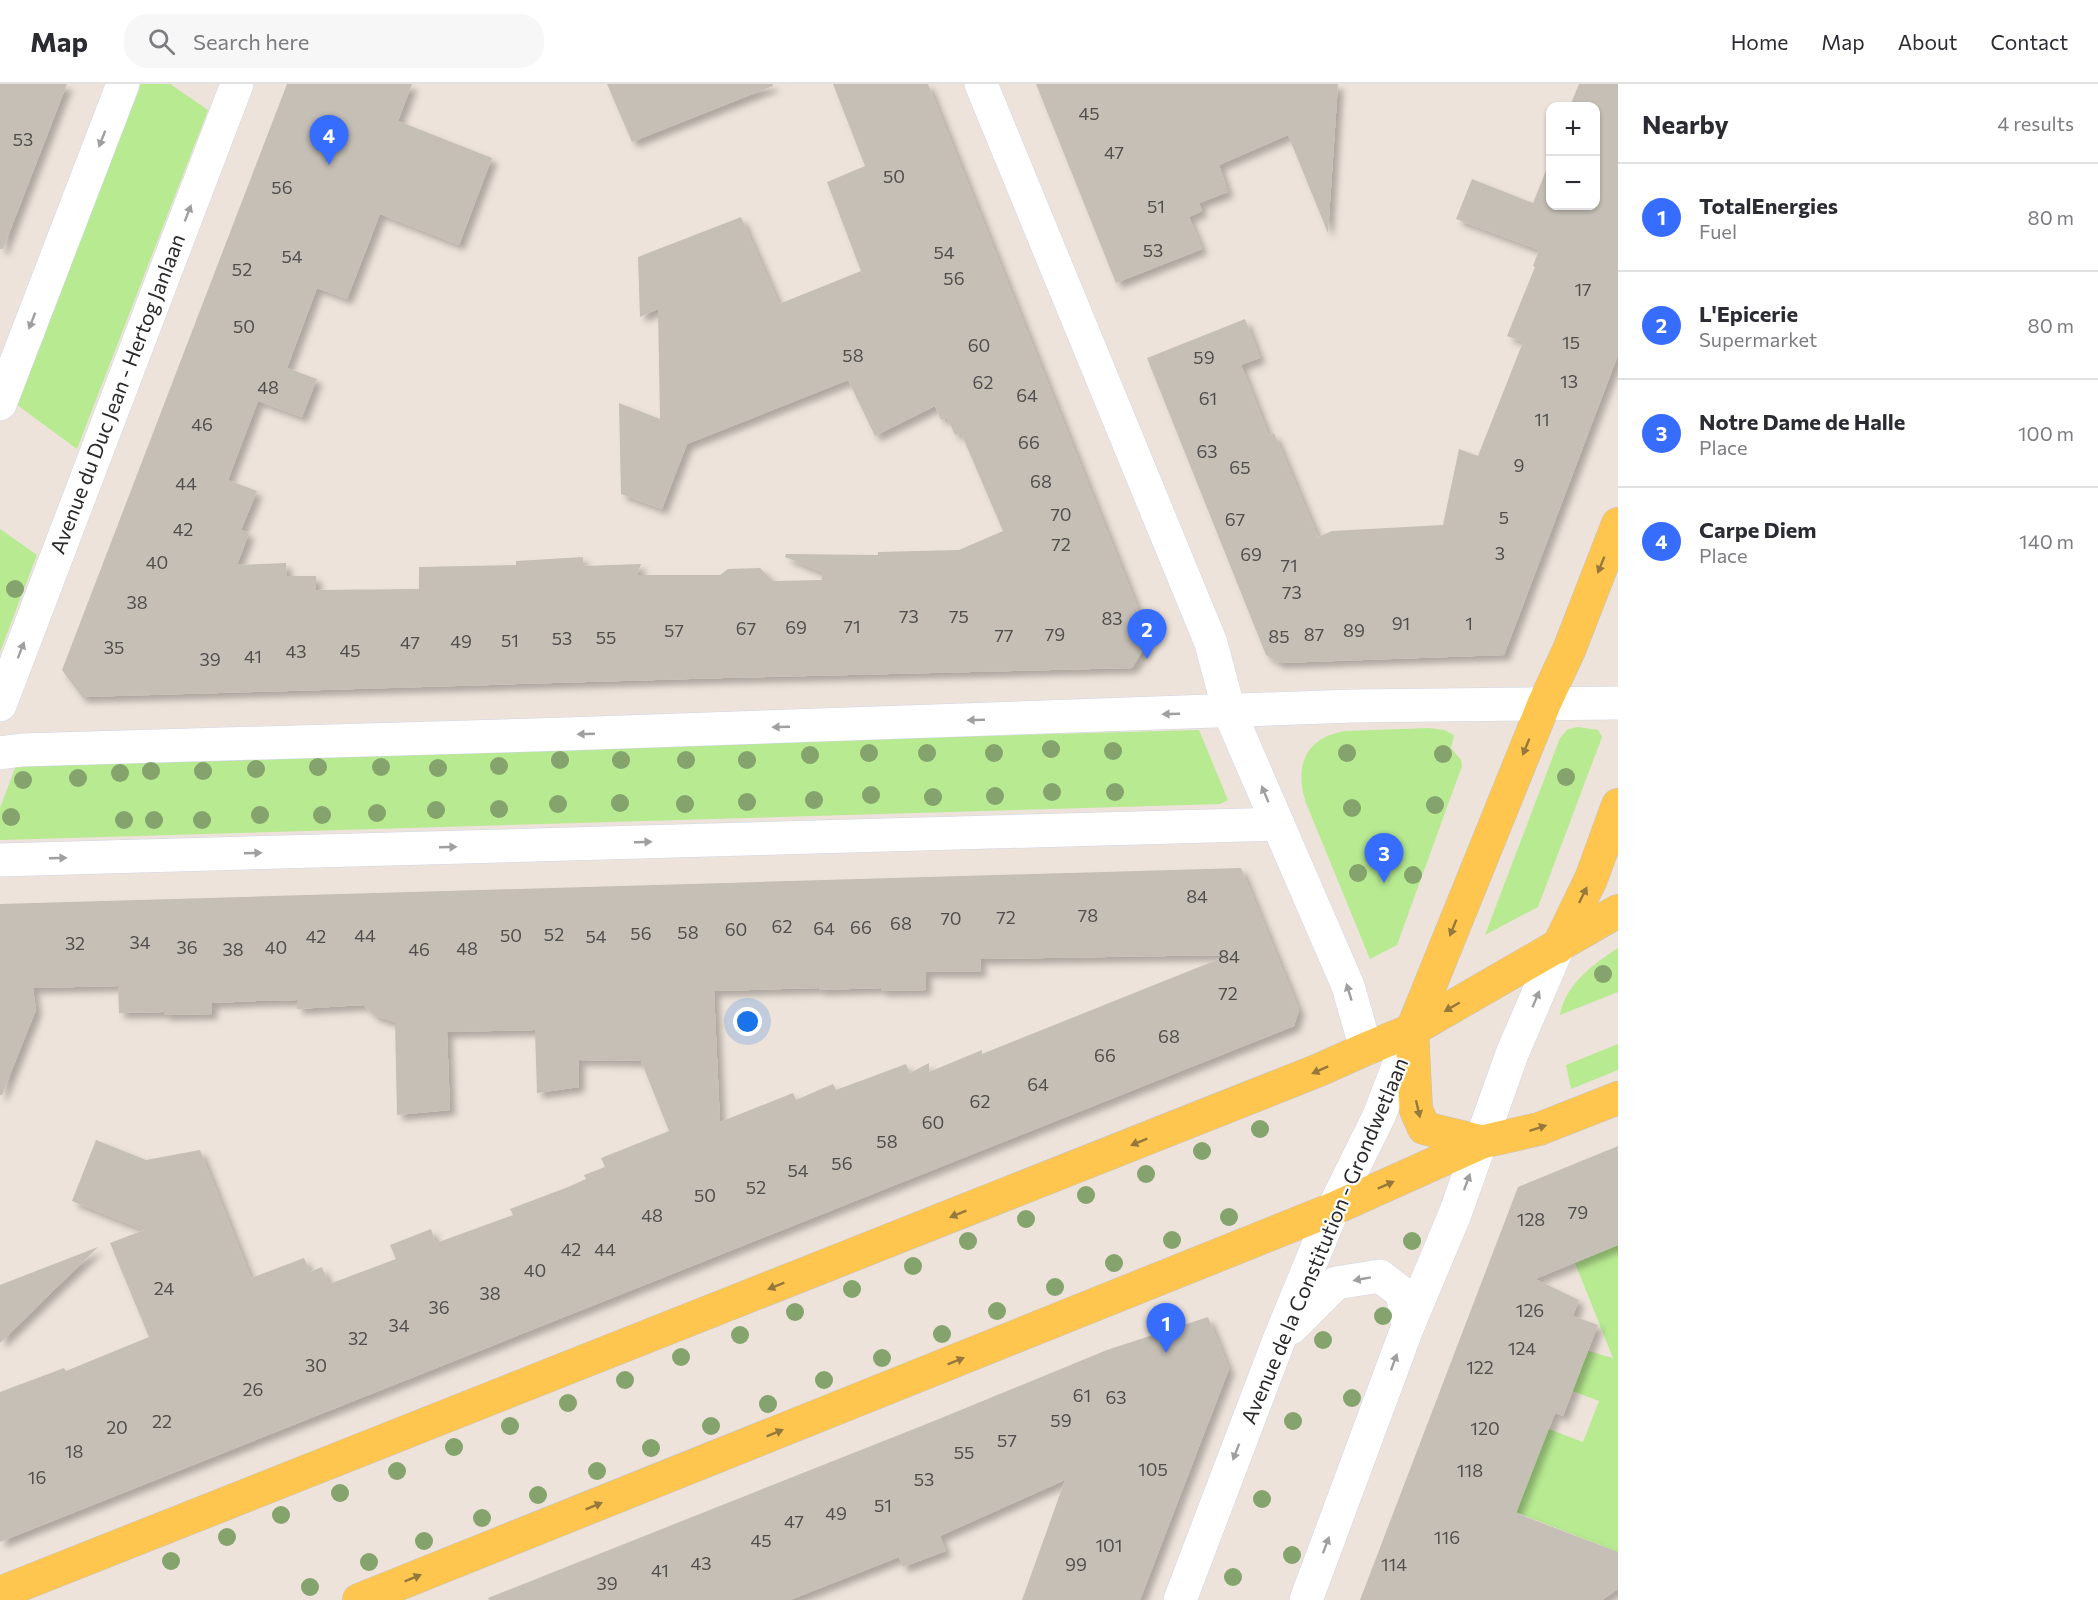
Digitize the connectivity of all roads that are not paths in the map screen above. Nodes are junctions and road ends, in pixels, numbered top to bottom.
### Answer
1 (123, 84) edge
2 (237, 84) edge
3 (981, 84) edge
4 (0, 404) edge
5 (1618, 524) edge
6 (1618, 703) edge
7 (1544, 704) junction
8 (0, 705) edge
9 (1229, 711) junction
10 (0, 753) edge
11 (1618, 805) edge
12 (1278, 824) junction
13 (0, 860) edge
14 (1618, 911) edge
15 (1558, 947) junction
16 (1412, 1030) junction
17 (1366, 1048) junction
18 (1618, 1098) edge
19 (1482, 1143) junction
20 (1333, 1209) junction
21 (1408, 1326) junction
22 (1279, 1340) junction
23 (0, 1593) edge
24 (359, 1600) edge
25 (1180, 1600) edge
26 (1306, 1600) edge

1 -> 4 street
8 -> 2 street, Avenue du Duc Jean - Hertog Janlaan
3 - 9 street
5 -> 7 main road
6 - 7 street
7 - 9 street
7 -> 16 main road
9 -> 10 street
12 -> 9 street
15 -> 11 main road
13 -> 12 street
17 -> 12 street
14 - 15 main road
15 -> 16 main road
19 -> 15 street
16 - 17 main road
16 -> 19 main road, Avenue de la Constitution - Grondwetlaan
16 - 20 street, Avenue de la Constitution - Grondwetlaan
17 -> 23 main road
19 -> 18 main road
20 -> 19 main road
21 -> 19 street
20 - 22 street, Avenue de la Constitution - Grondwetlaan
24 -> 20 main road
21 -> 22 street
26 -> 21 street
22 -> 25 street, Avenue de la Constitution - Grondwetlaan

